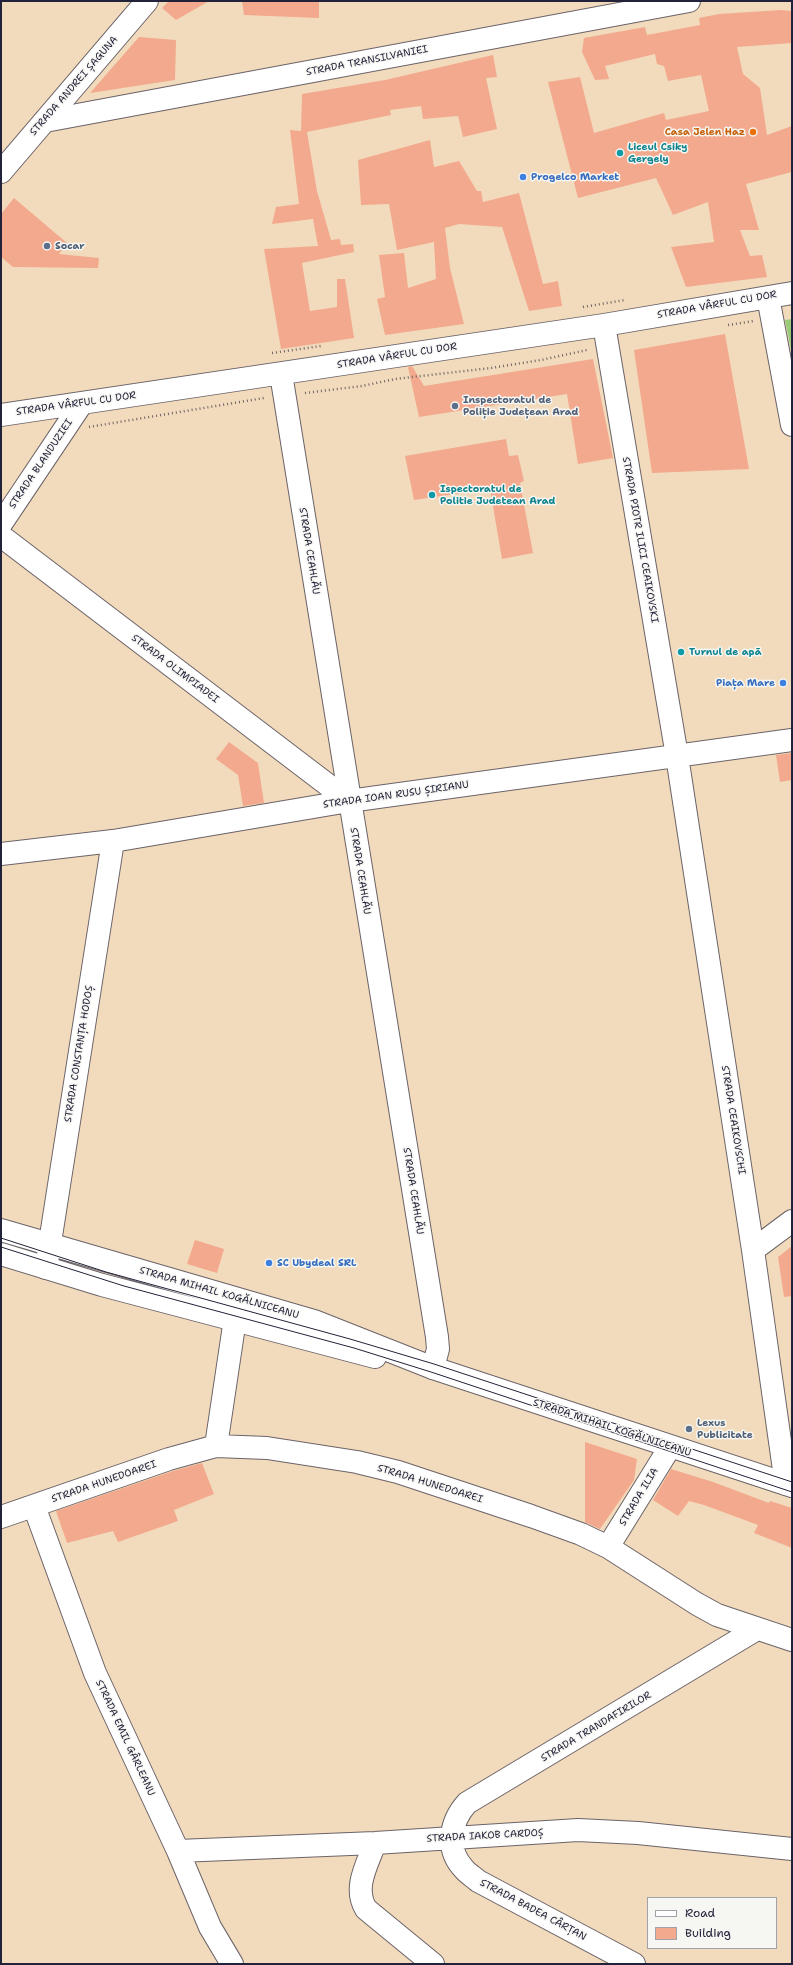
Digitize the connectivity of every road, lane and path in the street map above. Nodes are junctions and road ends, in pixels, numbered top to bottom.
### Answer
1 (147, 1) edge
2 (689, 1) edge
3 (634, 6) edge
4 (45, 121) junction
5 (1, 172) edge
6 (792, 293) edge
7 (768, 297) junction
8 (604, 324) junction
9 (588, 350) dead end
10 (281, 374) junction
11 (305, 393) dead end
12 (264, 398) dead end
13 (82, 403) junction
14 (1, 415) edge
15 (792, 425) edge
16 (85, 428) dead end
17 (1, 524) edge
18 (1, 536) edge
19 (792, 740) edge
20 (677, 756) junction
21 (349, 801) junction
22 (113, 841) junction
23 (1, 854) edge
24 (792, 1220) edge
25 (1, 1230) edge
26 (50, 1244) junction
27 (753, 1250) junction
28 (1, 1254) edge
29 (46, 1268) junction
30 (235, 1319) junction
31 (433, 1368) junction
32 (216, 1446) junction
33 (670, 1447) junction
34 (789, 1485) edge
35 (34, 1506) junction
36 (1, 1517) edge
37 (608, 1547) junction
38 (757, 1629) junction
39 (792, 1640) edge
40 (452, 1837) junction
41 (375, 1842) junction
42 (792, 1849) edge
43 (178, 1851) junction
44 (425, 1961) edge
45 (232, 1964) edge
46 (634, 1964) edge

1 - 4 street, STRADA ANDREI ȘAGUNA
2 - 3 street, STRADA TRANSILVANIEI
3 - 4 street, STRADA TRANSILVANIEI
4 - 5 street, STRADA ANDREI ȘAGUNA
6 - 7 street, STRADA VÂRFUL CU DOR
7 - 8 street, STRADA VÂRFUL CU DOR
7 - 15 street
8 - 10 street, STRADA VÂRFUL CU DOR
8 - 20 street, STRADA PIOTR ILICI CEAIKOVSKI
9 - 11 path
10 - 13 street, STRADA VÂRFUL CU DOR
10 - 21 street, STRADA CEAHLĂU
12 - 16 path
13 - 14 street, STRADA VÂRFUL CU DOR
13 - 17 street, STRADA BLANDUZIEI
18 - 21 street, STRADA OLIMPIADEI
19 - 20 street, STRADA IOAN RUSU ȘIRIANU
20 - 21 street, STRADA IOAN RUSU ȘIRIANU
20 - 27 street, STRADA CEAIKOVSCHI
21 - 22 street, STRADA IOAN RUSU ȘIRIANU
21 - 31 street, STRADA CEAHLĂU
22 - 23 street, STRADA IOAN RUSU ȘIRIANU
22 - 26 street, STRADA CONSTANȚA HODOȘ
24 - 27 street
25 - 26 street, STRADA MIHAIL KOGĂLNICEANU
26 - 29 street, STRADA CONSTANȚA HODOȘ
26 - 31 street, STRADA MIHAIL KOGĂLNICEANU
27 - 34 street, STRADA CEAIKOVSCHI
28 - 29 street, STRADA MIHAIL KOGĂLNICEANU
29 - 30 street, STRADA MIHAIL KOGĂLNICEANU
30 - 31 street, STRADA MIHAIL KOGĂLNICEANU
30 - 32 street
31 - 33 street, STRADA MIHAIL KOGĂLNICEANU
32 - 35 street, STRADA HUNEDOAREI
32 - 37 street, STRADA HUNEDOAREI
33 - 34 street, STRADA MIHAIL KOGĂLNICEANU
33 - 37 street, STRADA ILIA
35 - 36 street, STRADA HUNEDOAREI
35 - 43 street, STRADA EMIL GÂRLEANU
37 - 38 street, STRADA HUNEDOAREI
38 - 39 street, STRADA HUNEDOAREI
38 - 40 street, STRADA TRANDAFIRILOR
40 - 41 street, STRADA IAKOB CARDOȘ
40 - 42 street, STRADA IAKOB CARDOȘ
40 - 46 street, STRADA BADEA CÂRȚAN
41 - 43 street, STRADA IAKOB CARDOȘ
41 - 44 street
43 - 45 street, STRADA EMIL GÂRLEANU

